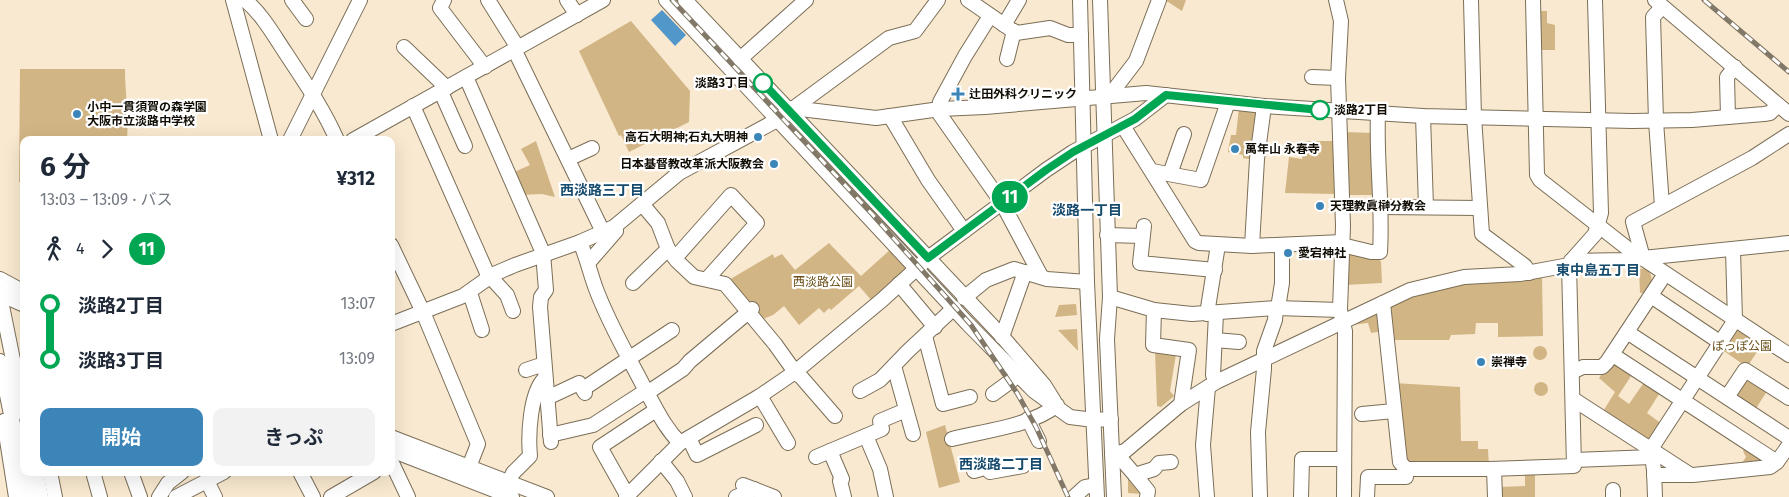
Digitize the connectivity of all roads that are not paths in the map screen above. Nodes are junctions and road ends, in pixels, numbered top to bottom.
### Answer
1 (233, 0) edge
2 (245, 0) edge
3 (292, 0) edge
4 (360, 0) edge
5 (444, 0) edge
6 (488, 0) edge
7 (567, 0) edge
8 (603, 0) edge
9 (666, 0) edge
10 (806, 0) edge
11 (938, 0) edge
12 (968, 0) edge
13 (1019, 0) edge
14 (1080, 0) edge
15 (1100, 0) edge
16 (1159, 0) edge
17 (1336, 0) edge
18 (1471, 0) edge
19 (1532, 0) edge
20 (1595, 0) edge
21 (1659, 3) edge
22 (689, 6) edge
23 (577, 15) junction
24 (990, 16) junction
25 (306, 19) dead end
26 (1009, 28) junction
27 (1081, 35) junction
28 (404, 47) dead end
29 (517, 50) junction
30 (740, 59) junction
31 (1007, 59) dead end
32 (485, 67) junction
33 (1735, 68) junction
34 (466, 78) junction
35 (1312, 78) dead end
36 (1338, 78) junction
37 (758, 87) junction
38 (444, 90) junction
39 (314, 94) junction
40 (1166, 95) junction
41 (1107, 96) junction
42 (1083, 99) junction
43 (1228, 102) junction
44 (413, 106) junction
45 (1264, 106) junction
46 (938, 109) junction
47 (1784, 110) edge
48 (1339, 112) junction
49 (787, 113) junction
50 (1378, 114) junction
51 (890, 116) junction
52 (1423, 116) junction
53 (1474, 117) junction
54 (1728, 117) junction
55 (1535, 119) junction
56 (1599, 119) junction
57 (1656, 121) junction
58 (1122, 126) junction
59 (1184, 134) dead end
60 (1789, 134) edge
61 (269, 136) edge
62 (292, 136) edge
63 (335, 136) edge
64 (360, 136) edge
65 (1105, 137) junction
66 (465, 146) dead end
67 (1084, 146) junction
68 (592, 148) dead end
69 (568, 159) junction
70 (1152, 172) junction
71 (1170, 174) junction
72 (1002, 203) junction
73 (642, 204) junction
74 (1662, 206) junction
75 (1382, 207) junction
76 (1426, 207) junction
77 (1480, 208) junction
78 (1598, 226) junction
79 (609, 230) junction
80 (964, 231) junction
81 (1108, 235) junction
82 (580, 242) junction
83 (1342, 244) junction
84 (1789, 244) edge
85 (1218, 245) junction
86 (1282, 245) junction
87 (1252, 246) junction
88 (1733, 250) junction
89 (395, 253) edge
90 (543, 253) junction
91 (672, 253) junction
92 (928, 258) junction
93 (1643, 258) junction
94 (589, 262) junction
95 (1570, 263) junction
96 (917, 268) junction
97 (1215, 270) junction
98 (1025, 272) junction
99 (1529, 272) junction
100 (1665, 274) junction
101 (1040, 276) junction
102 (490, 277) junction
103 (0, 279) edge
104 (707, 280) junction
105 (1087, 282) junction
106 (633, 283) dead end
107 (899, 284) junction
108 (20, 290) edge
109 (470, 293) junction
110 (0, 295) edge
111 (1651, 296) junction
112 (1110, 297) junction
113 (20, 303) edge
114 (959, 303) junction
115 (1383, 304) junction
116 (1277, 308) junction
117 (1154, 310) junction
118 (512, 311) dead end
119 (750, 311) junction
120 (423, 312) junction
121 (978, 312) junction
122 (1212, 314) junction
123 (1341, 316) junction
124 (1735, 320) junction
125 (395, 322) edge
126 (968, 324) junction
127 (482, 330) dead end
128 (672, 330) dead end
129 (930, 332) junction
130 (1627, 332) junction
131 (1002, 337) junction
132 (1215, 340) junction
133 (1239, 342) dead end
134 (1721, 342) junction
135 (20, 354) edge
136 (1612, 355) junction
137 (1789, 355) edge
138 (629, 359) junction
139 (1264, 360) junction
140 (0, 361) edge
141 (544, 364) junction
142 (894, 366) junction
143 (526, 370) dead end
144 (795, 372) junction
145 (1572, 372) junction
146 (1020, 375) junction
147 (1698, 378) junction
148 (544, 379) junction
149 (1212, 384) junction
150 (647, 392) junction
151 (860, 392) dead end
152 (20, 394) edge
153 (994, 394) dead end
154 (760, 396) junction
155 (963, 396) dead end
156 (1727, 397) junction
157 (547, 398) junction
158 (1789, 398) edge
159 (1683, 400) junction
160 (0, 401) edge
161 (1572, 402) junction
162 (1181, 404) junction
163 (1057, 405) junction
164 (656, 410) junction
165 (906, 410) junction
166 (1394, 411) junction
167 (1362, 414) dead end
168 (835, 416) dead end
169 (1028, 419) junction
170 (1110, 419) junction
171 (1094, 420) junction
172 (756, 425) dead end
173 (913, 434) dead end
174 (788, 436) dead end
175 (866, 436) junction
176 (3, 438) edge
177 (1789, 438) edge
178 (395, 439) edge
179 (952, 439) dead end
180 (684, 441) junction
181 (1039, 441) dead end
182 (1789, 445) edge
183 (830, 451) junction
184 (1651, 453) junction
185 (1112, 454) junction
186 (816, 457) dead end
187 (20, 458) edge
188 (1344, 459) junction
189 (1574, 460) junction
190 (395, 461) edge
191 (661, 461) junction
192 (1171, 462) dead end
193 (1777, 462) junction
194 (1023, 466) dead end
195 (395, 467) edge
196 (469, 467) junction
197 (1406, 469) junction
198 (1494, 469) junction
199 (974, 470) dead end
200 (1689, 474) junction
201 (1135, 475) junction
202 (1654, 475) junction
203 (24, 476) edge
204 (37, 476) edge
205 (51, 476) edge
206 (94, 476) edge
207 (132, 476) edge
208 (177, 476) edge
209 (216, 476) edge
210 (302, 476) edge
211 (355, 477) edge
212 (207, 481) junction
213 (509, 482) junction
214 (744, 490) edge
215 (1096, 491) edge
216 (627, 496) edge
217 (16, 497) edge
218 (28, 497) edge
219 (41, 497) edge
220 (55, 497) edge
221 (100, 497) edge
222 (140, 497) edge
223 (159, 497) edge
224 (176, 497) edge
225 (216, 497) edge
226 (313, 497) edge
227 (331, 497) edge
228 (408, 497) edge
229 (512, 497) edge
230 (546, 497) edge
231 (685, 497) edge
232 (774, 497) edge
233 (844, 497) edge
234 (886, 497) edge
235 (1074, 497) edge
236 (1114, 497) edge
237 (1147, 497) edge
238 (1207, 497) edge
239 (1260, 497) edge
240 (1301, 497) edge
241 (1344, 497) edge
242 (1367, 497) edge
243 (1495, 497) edge
244 (1655, 497) edge

1 - 61 street
2 - 39 street
3 - 25 street
4 - 39 street
5 - 32 street
6 - 29 street
7 - 23 street
8 - 23 street
9 - 22 street
10 - 30 street
11 - 49 street
12 - 24 street
13 - 26 street
14 - 27 street
15 - 41 street
16 - 41 street
17 - 36 street
18 - 53 street
19 - 55 street
20 - 56 street
21 - 33 street
21 - 57 street
22 - 30 street
22 - 37 street
23 - 29 street
24 - 26 street
24 - 46 street
26 - 27 street
26 - 31 street
27 - 42 street
28 - 38 street
29 - 32 street
29 - 69 street
30 - 37 street
32 - 34 street
33 - 47 street
33 - 54 street
34 - 38 street
34 - 90 street
35 - 36 street
36 - 48 street
37 - 49 street
38 - 44 street
38 - 66 street
39 - 62 street
39 - 63 street
40 - 41 street
40 - 43 street
40 - 58 street
41 - 42 street
41 - 65 street
42 - 46 street
42 - 67 street
43 - 45 street
43 - 71 street
44 - 64 street
44 - 102 street
45 - 48 street
45 - 87 street
46 - 51 street
46 - 72 street
47 - 54 street
48 - 50 street
48 - 83 street
49 - 51 street
49 - 73 street
49 - 92 street
49 - 96 street
50 - 52 street
50 - 75 street
51 - 80 street
52 - 53 street
52 - 76 street
53 - 55 street
53 - 77 street
54 - 57 street
55 - 56 street
55 - 78 street
56 - 57 street
56 - 78 street
57 - 74 street
58 - 65 street
58 - 70 street
59 - 71 street
60 - 74 street
65 - 67 street
65 - 81 street
67 - 72 street
67 - 105 street
68 - 69 street
69 - 79 street
70 - 71 street
70 - 85 street
72 - 80 street
72 - 101 street
73 - 79 street
73 - 91 street
74 - 93 street
75 - 76 street
75 - 83 street
76 - 77 street
77 - 99 street
78 - 93 street
78 - 95 street
79 - 82 street
79 - 94 street
80 - 92 street
81 - 97 street
81 - 112 street
82 - 90 street
82 - 94 street
83 - 86 street
83 - 123 street
84 - 88 street
85 - 87 street
85 - 97 street
86 - 87 street
86 - 116 street
88 - 93 street
88 - 124 street
89 - 120 street
90 - 102 street
90 - 141 street
91 - 104 street
91 - 104 street
91 - 106 street
92 - 96 street
92 - 114 street
93 - 95 street
93 - 100 street
94 - 138 street
95 - 99 street
95 - 145 street
96 - 107 street
96 - 114 street
97 - 122 street
98 - 101 street
98 - 114 street
98 - 131 street
99 - 115 street
100 - 111 street
100 - 124 street
101 - 105 street
102 - 109 street
102 - 118 street
103 - 108 street
104 - 119 street
105 - 171 street
107 - 129 street
107 - 144 street
109 - 120 street
109 - 127 street
110 - 113 street
110 - 135 street
110 - 152 street
111 - 130 street
111 - 134 street
112 - 117 street
112 - 170 street
114 - 121 street
114 - 126 street
114 - 129 street
115 - 123 street
115 - 166 street
116 - 122 street
116 - 123 street
116 - 139 street
117 - 122 street
117 - 162 street
119 - 144 street
119 - 150 street
120 - 125 street
120 - 196 street
121 - 126 street
121 - 131 street
122 - 132 street
123 - 139 street
123 - 188 street
124 - 134 street
124 - 137 street
126 - 146 street
128 - 138 street
129 - 142 street
129 - 155 street
130 - 136 street
130 - 147 street
131 - 163 street
132 - 133 street
132 - 149 street
134 - 147 street
136 - 145 street
136 - 159 street
138 - 150 street
138 - 157 street
139 - 149 street
139 - 239 street
140 - 187 street
141 - 143 street
141 - 148 street
142 - 151 street
142 - 165 street
144 - 154 street
144 - 168 street
145 - 161 street
146 - 153 street
146 - 163 street
147 - 156 street
147 - 159 street
148 - 157 street
148 - 213 street
149 - 162 street
149 - 238 street
150 - 157 street
150 - 164 street
154 - 174 street
154 - 180 street
156 - 158 street
156 - 177 street
159 - 184 street
159 - 193 street
160 - 176 street
161 - 184 street
161 - 189 street
162 - 185 street
163 - 169 street
163 - 171 street
164 - 180 street
164 - 216 street
165 - 173 street
165 - 175 street
166 - 167 street
166 - 197 street
169 - 179 street
169 - 181 street
170 - 171 street
170 - 185 street
171 - 215 street
172 - 180 street
175 - 183 street
175 - 234 street
176 - 217 street
178 - 196 street
180 - 191 street
182 - 193 street
183 - 186 street
183 - 233 street
184 - 189 street
184 - 200 street
184 - 202 street
185 - 201 street
185 - 236 street
188 - 240 street
188 - 241 street
189 - 198 street
190 - 229 street
191 - 216 street
191 - 231 street
192 - 201 street
193 - 200 street
194 - 199 street
195 - 228 street
196 - 213 street
197 - 198 street
197 - 242 street
198 - 243 street
200 - 202 street
201 - 237 street
202 - 244 street
203 - 218 street
204 - 219 street
205 - 220 street
206 - 221 street
207 - 222 street
208 - 223 street
209 - 212 street
210 - 226 street
211 - 227 street
212 - 224 street
212 - 225 street
213 - 230 street
214 - 232 street
215 - 235 street

